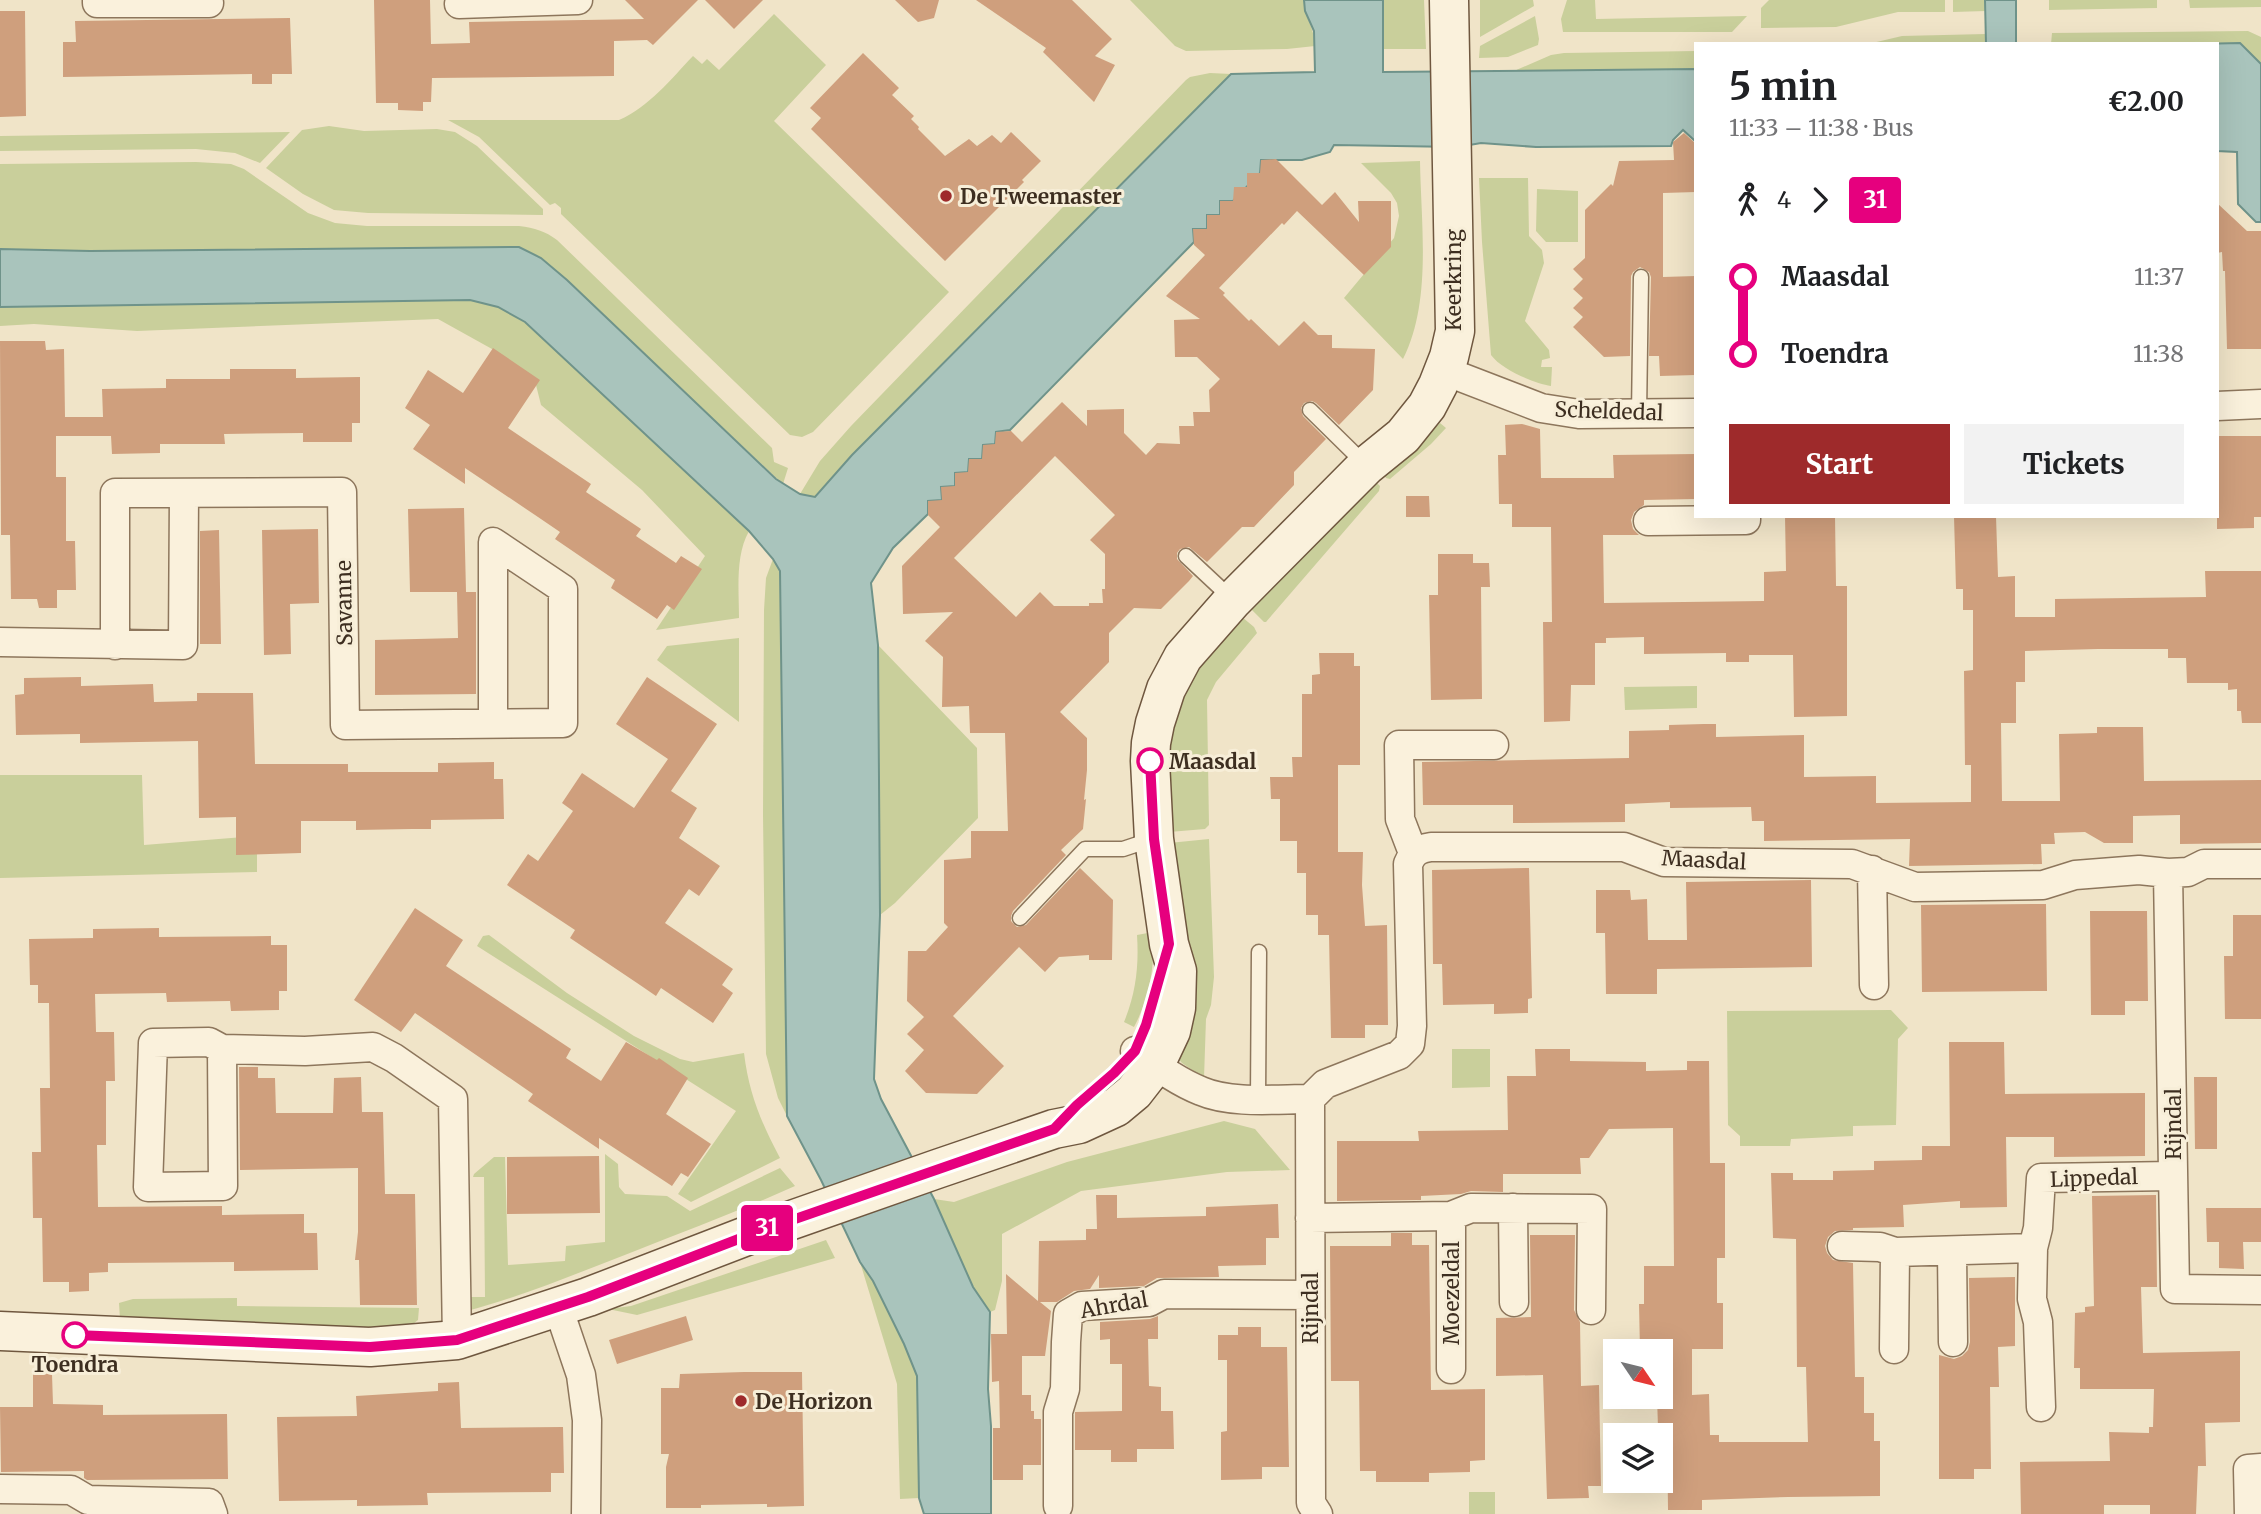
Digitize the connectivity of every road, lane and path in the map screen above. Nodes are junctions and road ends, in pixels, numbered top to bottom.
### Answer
1 (97, 0) edge
2 (208, 0) edge
3 (578, 0) edge
4 (1449, 0) edge
5 (459, 4) dead end
6 (1642, 276) dead end
7 (1445, 371) junction
8 (2261, 404) edge
9 (2219, 405) edge
10 (1310, 410) dead end
11 (1694, 413) edge
12 (1639, 414) junction
13 (1366, 466) junction
14 (184, 494) junction
15 (1746, 518) edge
16 (1648, 521) dead end
17 (1186, 556) dead end
18 (1233, 600) junction
19 (0, 642) edge
20 (115, 645) junction
21 (493, 722) junction
22 (1494, 745) dead end
23 (1154, 839) junction
24 (1413, 853) junction
25 (2261, 864) edge
26 (1872, 870) junction
27 (2168, 873) junction
28 (1020, 918) dead end
29 (1259, 952) dead end
30 (1874, 985) dead end
31 (222, 1049) junction
32 (1145, 1058) junction
33 (1258, 1099) junction
34 (1310, 1099) junction
35 (2173, 1176) junction
36 (1513, 1208) junction
37 (1451, 1216) junction
38 (1310, 1218) junction
39 (1842, 1246) dead end
40 (2033, 1248) junction
41 (1895, 1252) junction
42 (1952, 1252) junction
43 (2261, 1290) edge
44 (1310, 1295) junction
45 (1514, 1302) dead end
46 (558, 1307) junction
47 (1591, 1310) dead end
48 (0, 1331) edge
49 (457, 1340) junction
50 (1952, 1342) dead end
51 (1894, 1349) dead end
52 (1451, 1369) dead end
53 (2041, 1407) dead end
54 (2261, 1468) edge
55 (0, 1489) edge
56 (1058, 1506) dead end
57 (88, 1507) edge
58 (214, 1514) edge
59 (586, 1514) edge
60 (1318, 1514) edge
61 (2249, 1514) edge

1 - 2 street
3 - 5 street
4 - 7 street, Keerkring
6 - 12 lane
7 - 12 street, Scheldedal
7 - 13 street, Keerkring
8 - 9 street
10 - 13 lane
11 - 12 street, Scheldedal
13 - 18 street, Keerkring
14 - 20 street
14 - 20 street, Savanne
14 - 21 street, Savanne
15 - 16 street
17 - 18 lane
18 - 23 street, Keerkring
19 - 20 street
21 - 21 street, Savanne
22 - 24 street
23 - 28 lane
23 - 32 street, Keerkring
24 - 26 street, Maasdal
24 - 34 street
25 - 27 street, Maasdal
26 - 27 street, Maasdal
26 - 30 street
27 - 35 street, Rijndal
29 - 33 lane
31 - 31 street
31 - 49 street
32 - 33 street
32 - 46 street, Keerkring
33 - 34 street
34 - 38 street, Rijndal
35 - 40 street, Lippedal
35 - 43 street, Rijndal
36 - 37 street, Moezeldal
36 - 45 street
36 - 47 street, Moezeldal
37 - 38 street, Moezeldal
37 - 52 street, Moezeldal
38 - 44 street, Rijndal
39 - 41 street
40 - 42 street
40 - 53 street, Lippedal
41 - 42 street
41 - 51 street
42 - 50 street
44 - 56 street, Ahrdal
44 - 60 street, Rijndal
46 - 49 street, Keerkring
46 - 59 street
48 - 49 street, Keerkring
54 - 61 street
55 - 57 street
57 - 58 street

